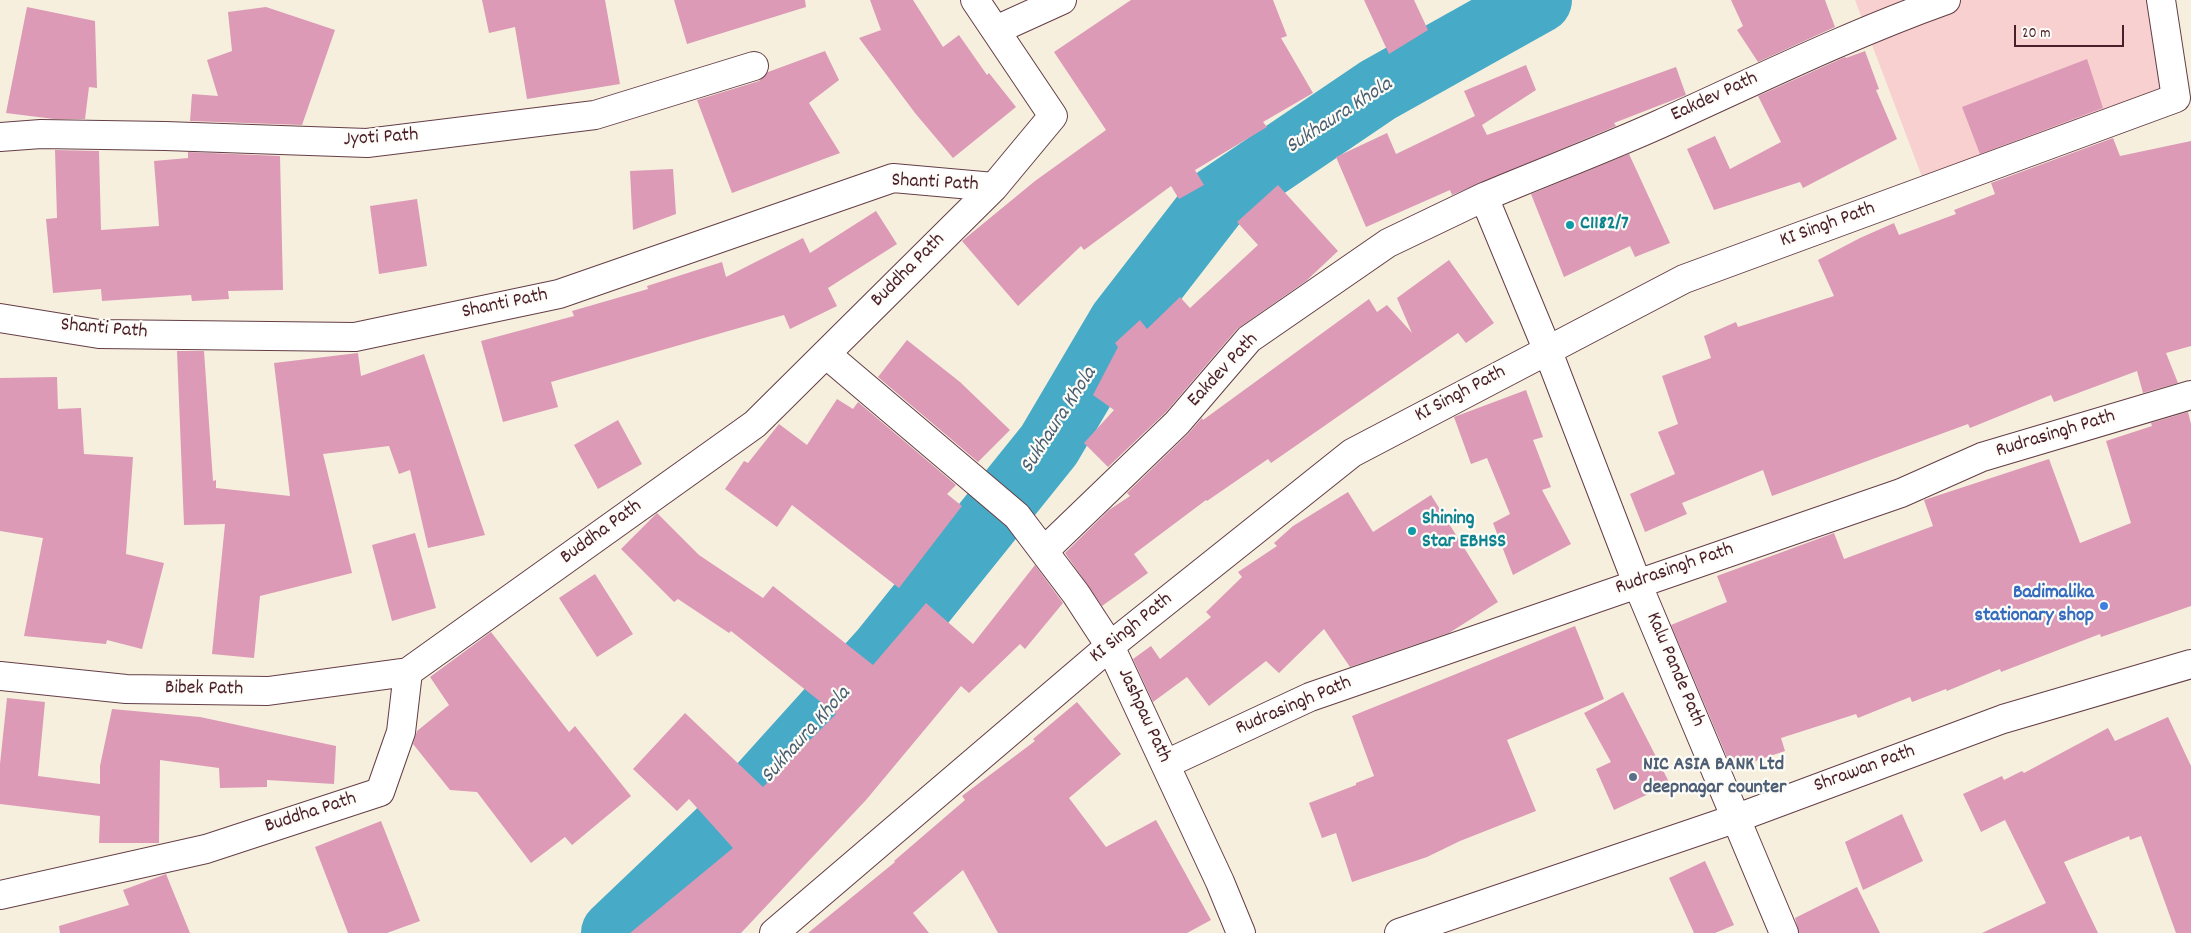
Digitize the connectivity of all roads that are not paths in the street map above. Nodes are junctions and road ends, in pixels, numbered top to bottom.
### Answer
1 (975, 0) edge
2 (1062, 0) edge
3 (1946, 0) edge
4 (2161, 0) edge
5 (996, 30) junction
6 (754, 66) dead end
7 (2183, 96) edge
8 (0, 137) edge
9 (994, 187) junction
10 (1484, 197) junction
11 (0, 318) edge
12 (1547, 349) junction
13 (826, 354) junction
14 (2191, 394) edge
15 (1044, 551) junction
16 (1637, 583) junction
17 (1110, 646) junction
18 (2191, 664) edge
19 (408, 672) junction
20 (0, 676) edge
21 (1166, 764) junction
22 (1737, 818) junction
23 (0, 895) edge
24 (774, 933) edge
25 (1241, 933) edge
26 (1400, 933) edge
27 (1784, 933) edge

1 - 5 street, Buddha Path
2 - 5 street
3 - 10 street, Eakdev Path
4 - 7 street, KI Singh Path
5 - 9 street, Buddha Path
6 - 8 street, Jyoti Path
7 - 12 street, KI Singh Path
9 - 11 street, Shanti Path
9 - 13 street, Buddha Path
10 - 12 street
10 - 15 street, Eakdev Path
12 - 16 street, Kalu Pande Path
12 - 17 street, KI Singh Path
13 - 15 street, Jashpau Path
13 - 19 street, Buddha Path
14 - 16 street, Rudrasingh Path
15 - 17 street, Jashpau Path
16 - 21 street, Rudrasingh Path
16 - 22 street, Kalu Pande Path
17 - 21 street, Jashpau Path
17 - 24 street, KI Singh Path
18 - 22 street, Shrawan Path
19 - 20 street, Bibek Path
19 - 23 street, Buddha Path
21 - 25 street, Jashpau Path
22 - 26 street, Shrawan Path
22 - 27 street, Kalu Pande Path

